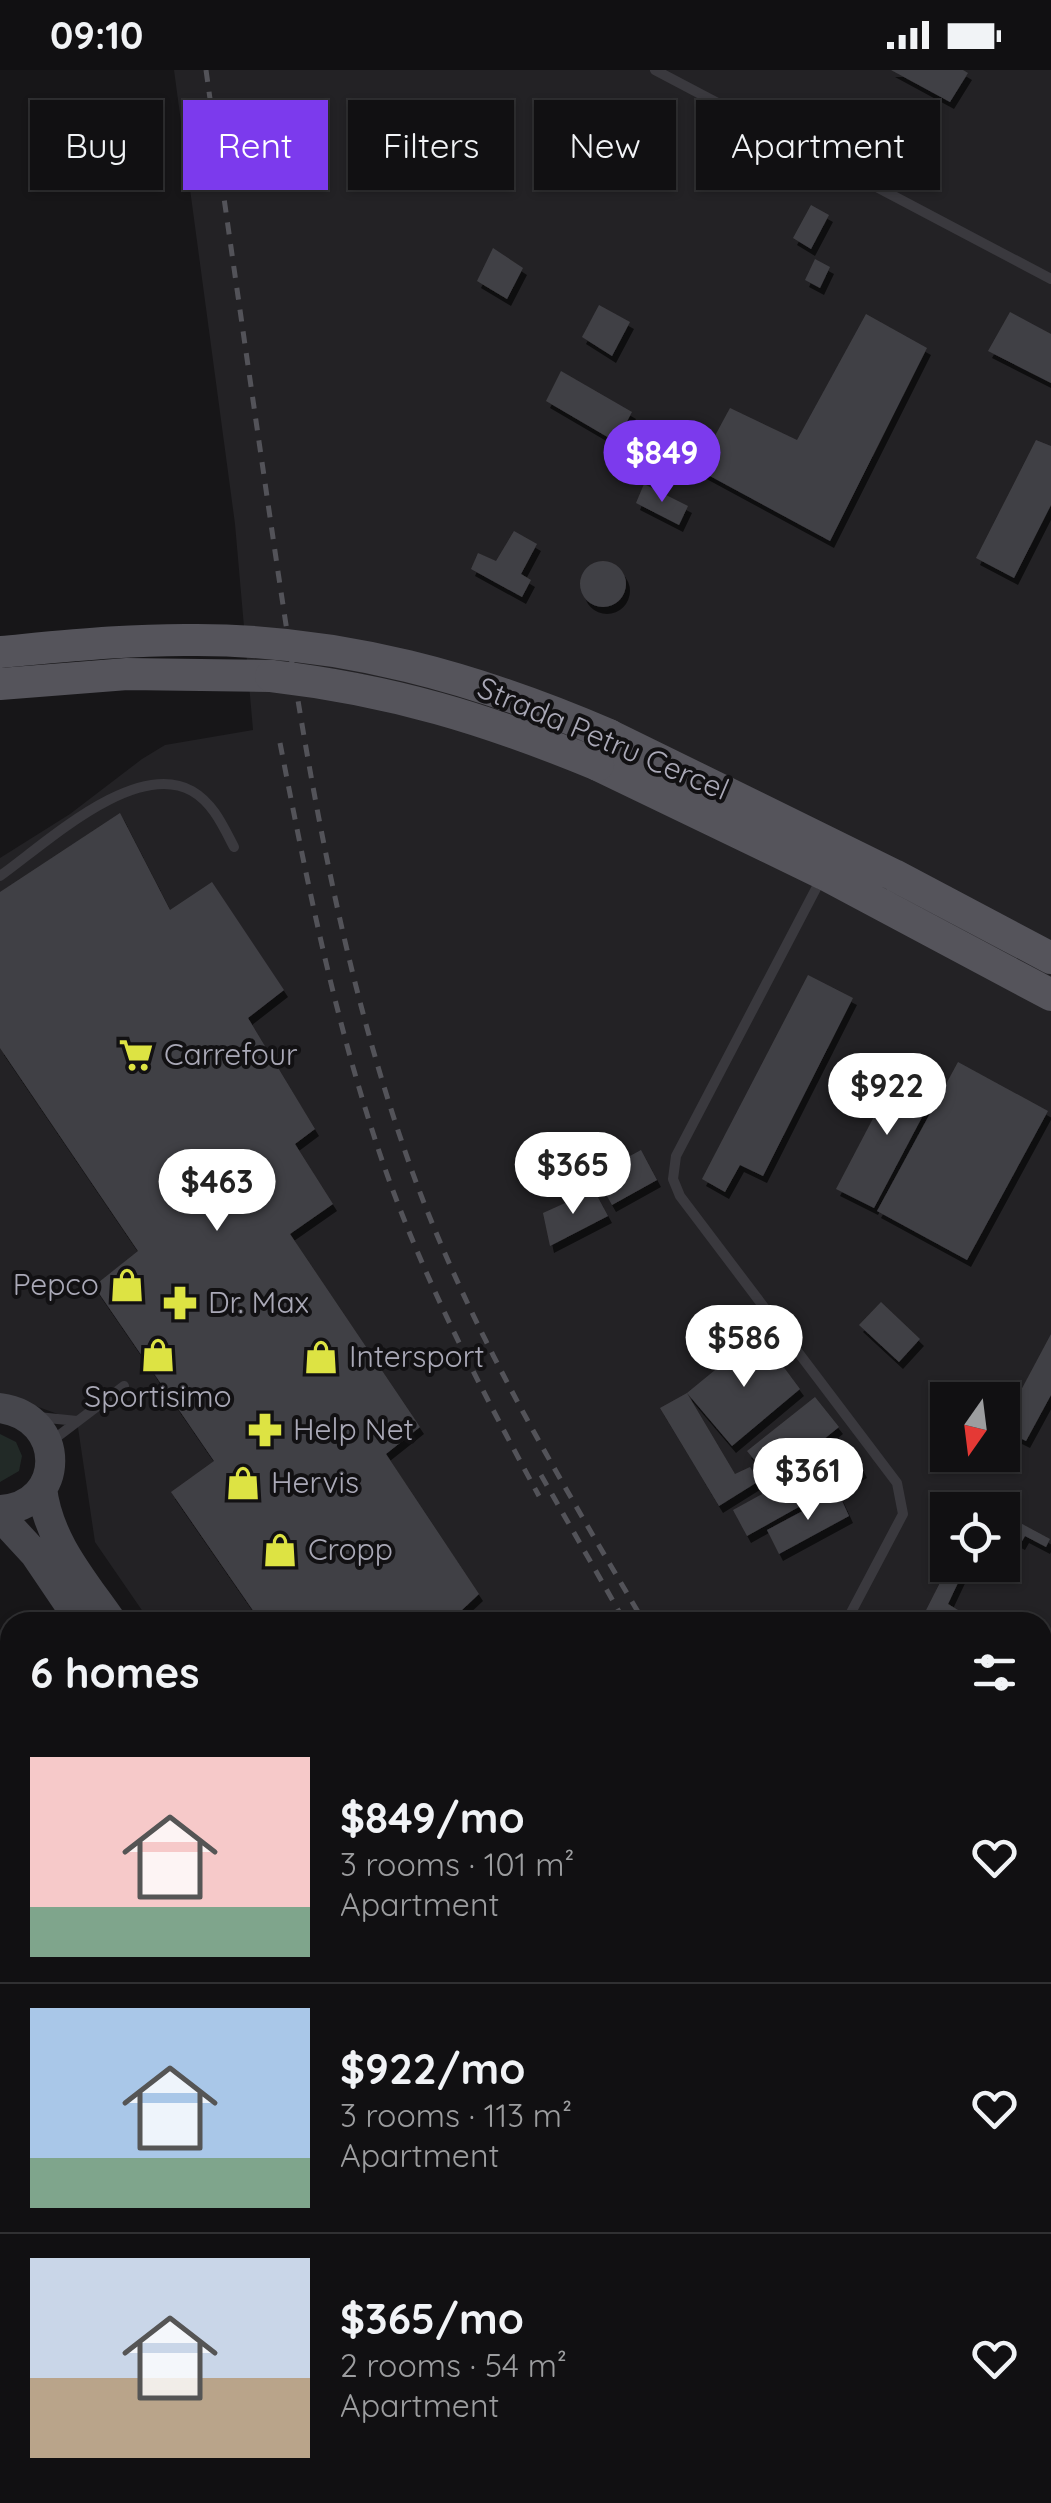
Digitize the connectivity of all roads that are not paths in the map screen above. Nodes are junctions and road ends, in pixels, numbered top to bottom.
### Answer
1 (655, 70) edge
2 (1051, 279) edge
3 (0, 652) edge
4 (0, 684) edge
5 (604, 750) junction
6 (234, 847) dead end
7 (824, 874) junction
8 (0, 876) edge
9 (1051, 958) edge
10 (1051, 995) edge
11 (124, 1386) dead end
12 (12, 1411) edge
13 (77, 1421) junction
14 (48, 1444) junction
15 (42, 1488) junction
16 (0, 1513) edge
17 (74, 1612) edge
18 (105, 1612) edge
19 (851, 1612) edge

1 - 2 lane
3 - 5 main road, Strada Petru Cercel, bridge
4 - 5 main road, bridge
5 - 7 main road, Strada Petru Cercel
5 - 9 main road, Strada Petru Cercel
6 - 8 lane
7 - 10 main road, Strada Petru Cercel
7 - 19 lane
11 - 13 lane
12 - 13 lane
12 - 14 main road
13 - 14 lane
14 - 15 main road
15 - 16 main road
15 - 18 main road
16 - 17 main road

